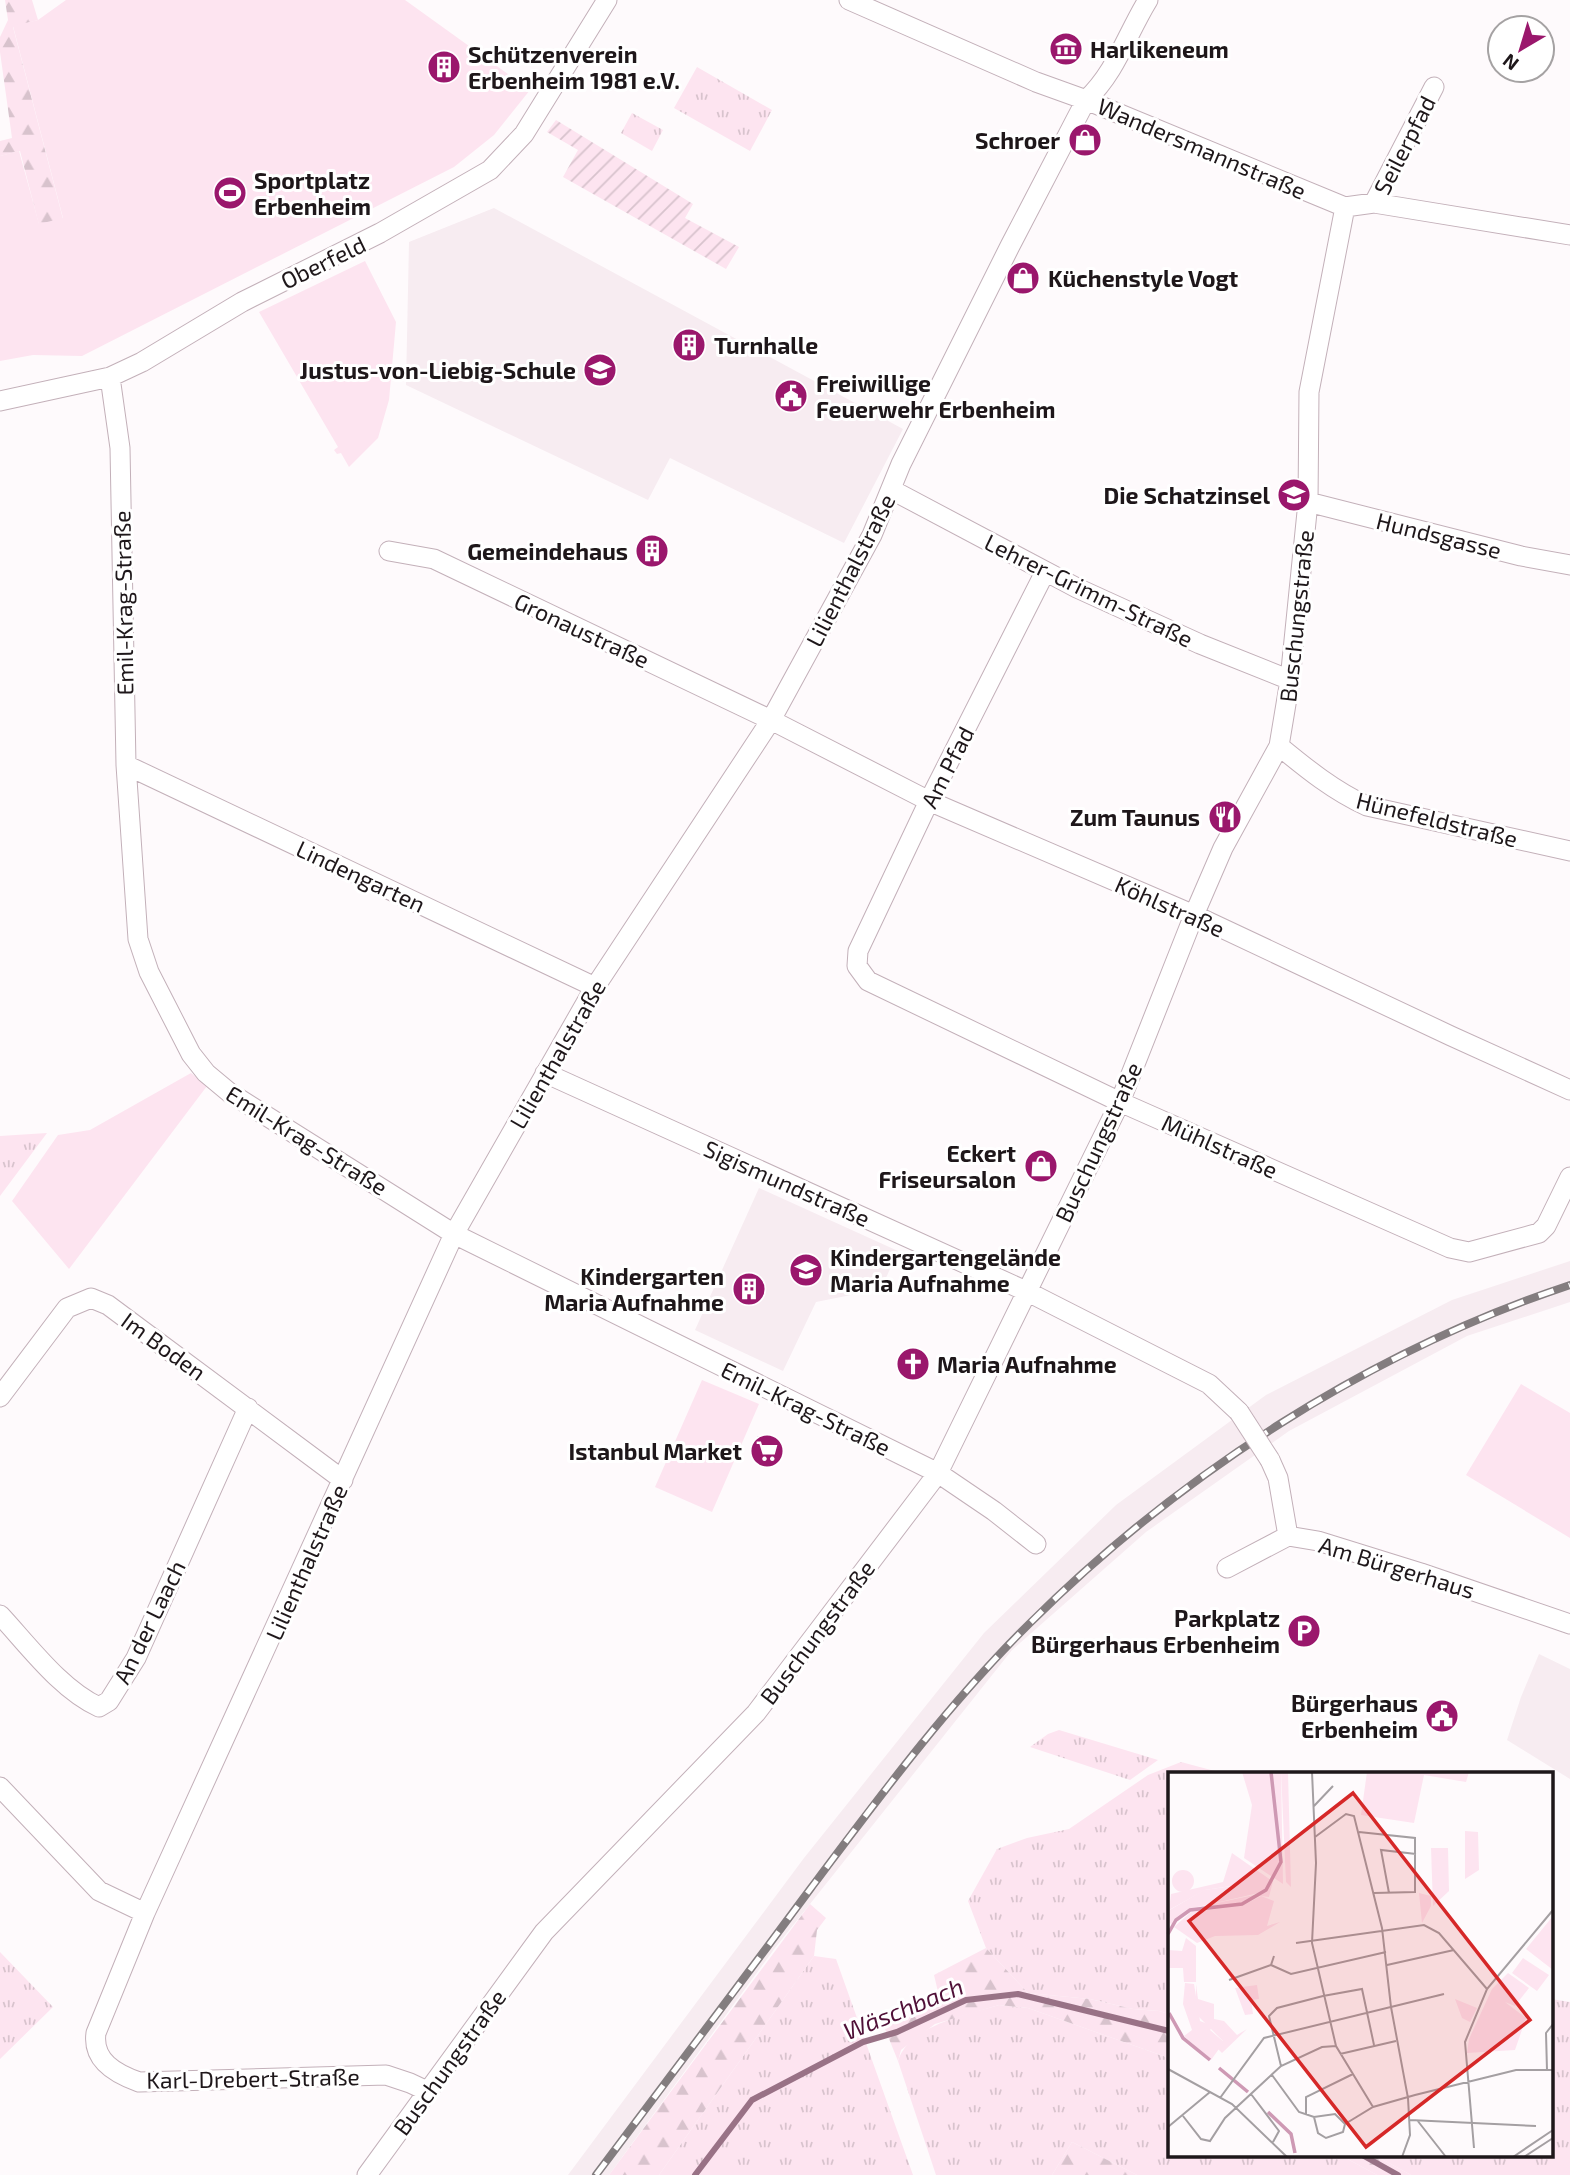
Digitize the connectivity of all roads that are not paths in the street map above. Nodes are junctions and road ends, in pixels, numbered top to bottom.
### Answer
1 (607, 0) edge
2 (849, 0) edge
3 (1149, 0) edge
4 (1434, 87) dead end
5 (1086, 100) junction
6 (1374, 203) junction
7 (1345, 207) junction
8 (1570, 235) edge
9 (110, 377) junction
10 (0, 401) edge
11 (891, 490) junction
12 (1308, 502) junction
13 (389, 551) dead end
14 (1570, 565) edge
15 (1045, 572) junction
16 (1290, 680) junction
17 (771, 720) junction
18 (1279, 746) junction
19 (126, 765) junction
20 (929, 801) junction
21 (1570, 851) edge
22 (1194, 915) junction
23 (857, 966) joint
24 (595, 987) junction
25 (545, 1073) junction
26 (1570, 1090) edge
27 (1120, 1102) junction
28 (1570, 1177) edge
29 (454, 1234) junction
30 (1028, 1292) junction
31 (0, 1397) edge
32 (248, 1408) junction
33 (938, 1473) junction
34 (343, 1480) junction
35 (1288, 1536) junction
36 (1036, 1544) dead end
37 (1227, 1568) dead end
38 (0, 1615) edge
39 (1570, 1623) edge
40 (0, 1787) edge
41 (145, 1913) junction
42 (94, 2043) joint
43 (427, 2091) junction
44 (367, 2175) edge

1 - 9 street, Oberfeld
2 - 5 street, Wandersmannstraße
3 - 5 street, Lilienthalstraße
4 - 6 street, Seilerpfad
5 - 7 street, Wandersmannstraße
5 - 11 street, Lilienthalstraße
6 - 7 street
6 - 8 street
7 - 12 street, Buschungstraße
9 - 10 street, Oberfeld
9 - 19 street, Emil-Krag-Straße
11 - 15 street, Lehrer-Grimm-Straße
11 - 17 street, Lilienthalstraße
12 - 14 street, Hundsgasse
12 - 16 street, Buschungstraße
13 - 17 street, Gronaustraße
15 - 16 street, Lehrer-Grimm-Straße
15 - 20 street, Am Pfad
16 - 18 street, Buschungstraße
17 - 20 street, Köhlstraße
17 - 24 street, Lilienthalstraße
18 - 21 street, Hünefeldstraße
18 - 22 street, Buschungstraße
19 - 24 street, Lindengarten
19 - 29 street, Emil-Krag-Straße
20 - 22 street, Köhlstraße
20 - 23 street, Am Pfad
22 - 26 street, Köhlstraße
22 - 27 street, Buschungstraße
23 - 27 street, Mühlstraße
24 - 25 street, Lilienthalstraße
25 - 29 street, Lilienthalstraße
25 - 30 street, Sigismundstraße
27 - 28 street, Mühlstraße
27 - 30 street, Buschungstraße
29 - 33 street, Emil-Krag-Straße
29 - 34 street, Lilienthalstraße
30 - 33 street, Buschungstraße
30 - 35 street, Sigismundstraße, bridge
31 - 32 street, Im Boden
32 - 34 street, Im Boden
32 - 38 street, An der Laach
33 - 36 street, Emil-Krag-Straße
33 - 43 street, Buschungstraße
34 - 41 street, Lilienthalstraße
35 - 37 street, Am Bürgerhaus
35 - 39 street, Am Bürgerhaus
40 - 41 street
41 - 42 street, Lilienthalstraße
42 - 43 street, Karl-Drebert-Straße
43 - 44 street, Buschungstraße

